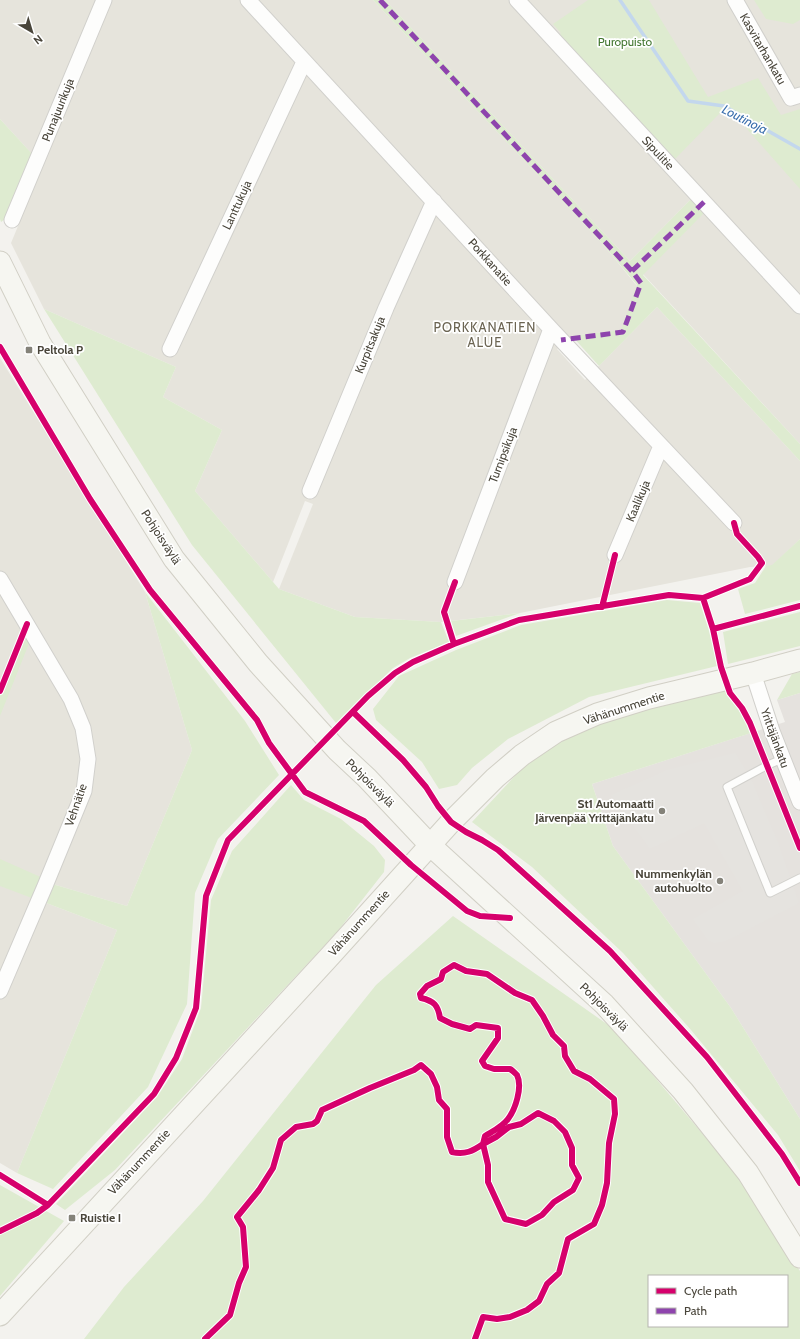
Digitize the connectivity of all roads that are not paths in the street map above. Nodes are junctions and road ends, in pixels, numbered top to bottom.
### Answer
1 (104, 0) edge
2 (248, 0) edge
3 (517, 0) edge
4 (735, 0) edge
5 (304, 62) junction
6 (796, 97) edge
7 (434, 201) junction
8 (12, 220) dead end
9 (0, 262) edge
10 (800, 306) edge
11 (551, 329) junction
12 (170, 348) dead end
13 (661, 446) junction
14 (310, 491) dead end
15 (734, 523) dead end
16 (616, 555) dead end
17 (0, 579) edge
18 (455, 582) dead end
19 (800, 660) edge
20 (753, 673) junction
21 (782, 759) junction
22 (800, 802) edge
23 (430, 845) junction
24 (800, 878) edge
25 (0, 991) edge
26 (800, 1257) edge
27 (0, 1315) edge

1 - 8 street, Punajuurikuja
2 - 5 street, Porkkanatie
3 - 10 street, Sipulitie
4 - 6 street, Kasvitarhankatu
5 - 7 street, Porkkanatie
5 - 12 street, Lanttukuja
7 - 11 street, Porkkanatie
7 - 14 street, Kurpitsakuja
9 - 23 main road, Pohjoisväylä
11 - 13 street, Porkkanatie
11 - 18 street, Turnipsikuja
13 - 15 street, Porkkanatie
13 - 16 street, Kaalikuja
17 - 25 street, Vehnätie
19 - 20 main road, Vähänummentie
20 - 21 street, Yrittäjänkatu
20 - 23 main road, Vähänummentie
21 - 22 street, Yrittäjänkatu
21 - 24 lane
23 - 26 main road, Pohjoisväylä
23 - 27 main road, Vähänummentie

